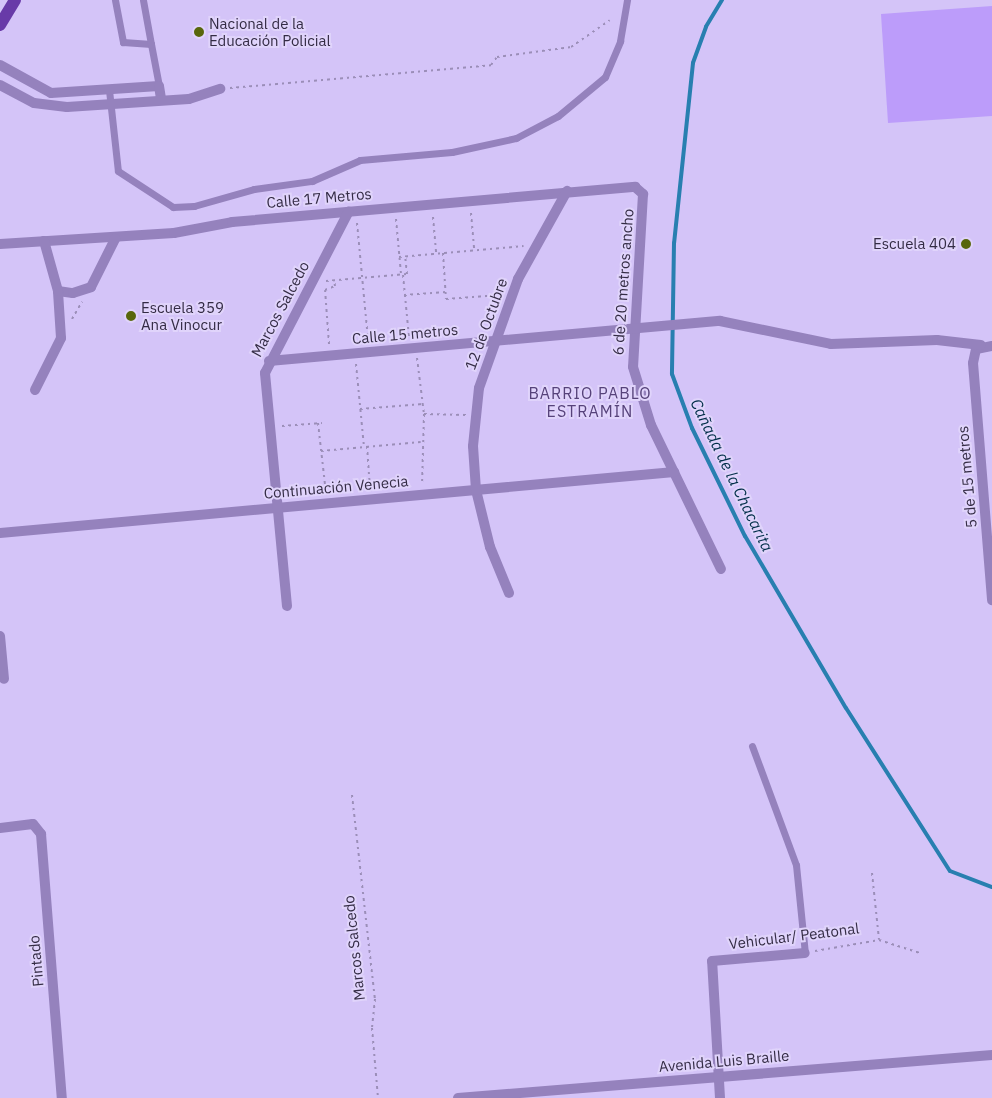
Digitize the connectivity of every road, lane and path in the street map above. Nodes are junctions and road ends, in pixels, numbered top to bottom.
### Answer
1 (14, 0) edge
2 (115, 0) edge
3 (143, 0) edge
4 (627, 0) edge
5 (610, 20) dead end
6 (0, 25) edge
7 (152, 44) junction
8 (0, 65) edge
9 (0, 85) edge
10 (160, 86) junction
11 (220, 89) joint
12 (109, 90) junction
13 (161, 98) junction
14 (111, 102) junction
15 (640, 190) joint
16 (567, 191) junction
17 (470, 200) junction
18 (432, 203) junction
19 (394, 207) junction
20 (352, 211) junction
21 (115, 239) junction
22 (44, 241) junction
23 (0, 244) edge
24 (536, 245) junction
25 (474, 250) junction
26 (443, 253) junction
27 (436, 254) junction
28 (405, 256) junction
29 (399, 257) junction
30 (402, 275) junction
31 (362, 278) junction
32 (334, 280) junction
33 (311, 282) junction
34 (91, 287) junction
35 (58, 291) junction
36 (446, 292) junction
37 (512, 294) junction
38 (404, 295) junction
39 (71, 321) dead end
40 (632, 331) junction
41 (368, 340) dead end
42 (493, 342) junction
43 (329, 344) dead end
44 (992, 346) edge
45 (977, 348) junction
46 (413, 349) junction
47 (355, 354) junction
48 (269, 361) junction
49 (35, 390) dead end
50 (423, 404) junction
51 (360, 409) junction
52 (424, 414) junction
53 (476, 416) junction
54 (318, 423) junction
55 (322, 423) dead end
56 (269, 427) junction
57 (422, 442) junction
58 (365, 447) junction
59 (321, 451) junction
60 (674, 472) junction
61 (476, 490) junction
62 (423, 495) junction
63 (988, 498) edge
64 (371, 499) junction
65 (327, 503) junction
66 (276, 507) junction
67 (0, 533) edge
68 (721, 569) dead end
69 (509, 593) dead end
70 (992, 599) edge
71 (287, 606) dead end
72 (0, 636) edge
73 (4, 679) dead end
74 (752, 746) dead end
75 (352, 794) dead end
76 (0, 828) edge
77 (872, 873) dead end
78 (879, 940) junction
79 (805, 953) junction
80 (920, 953) dead end
81 (992, 1055) edge
82 (718, 1076) junction
83 (62, 1098) edge
84 (378, 1098) edge
85 (458, 1098) edge
86 (720, 1098) edge

1 - 6 main road
2 - 7 lane
3 - 7 lane
4 - 14 lane
5 - 11 path
7 - 10 lane
8 - 12 street
9 - 14 street
10 - 12 street
10 - 13 street
11 - 13 street
12 - 14 lane
13 - 14 street
15 - 16 street, Calle 17 Metros
15 - 40 street, 6 de 20 metros ancho
16 - 17 street, Calle 17 Metros
16 - 24 street, 12 de Octubre
17 - 18 street, Calle 17 Metros
17 - 25 path
18 - 19 street, Calle 17 Metros
18 - 27 path
19 - 20 street, Calle 17 Metros
19 - 29 path
20 - 21 street, Calle 17 Metros
20 - 31 path
20 - 33 street, Marcos Salcedo
21 - 22 street, Calle 17 Metros
21 - 34 street
22 - 23 street, Calle 17 Metros
22 - 35 street
24 - 25 path
24 - 37 street, 12 de Octubre
25 - 26 path
26 - 27 path
26 - 36 path
27 - 28 path
28 - 29 path
28 - 30 path
29 - 30 path
30 - 31 path
30 - 38 path
31 - 32 path
31 - 41 path
32 - 33 path
32 - 43 path
33 - 48 street, Marcos Salcedo
34 - 35 street
34 - 39 path
35 - 49 street
36 - 37 path
36 - 38 path
37 - 42 street, 12 de Octubre
38 - 46 path
40 - 42 street, Calle 15 metros
40 - 45 street, Calle 15 metros
40 - 60 street, 6 de 20 metros ancho
42 - 46 street, Calle 15 metros
42 - 53 street, 12 de Octubre
44 - 45 street, Calle 15 metros
45 - 63 street, 5 de 15 metros
46 - 47 street, Calle 15 metros
46 - 50 path
47 - 48 street, Calle 15 metros
47 - 51 path
48 - 56 street, Marcos Salcedo
50 - 51 path
50 - 52 path
51 - 58 path
52 - 53 path
52 - 57 path
53 - 61 street, 12 de Octubre
54 - 55 path
54 - 56 path
54 - 59 path
56 - 66 street, Marcos Salcedo
57 - 58 path
57 - 62 path
58 - 59 path
58 - 64 path
59 - 65 path
60 - 61 street, Continuación Venecia
60 - 68 street, 6 de 20 metros ancho
61 - 62 street, Continuación Venecia
61 - 69 street, 12 de Octubre
62 - 64 street, Continuación Venecia
63 - 70 street, 5 de 15 metros
64 - 65 street, Continuación Venecia
65 - 66 street, Continuación Venecia
66 - 67 street, Continuación Venecia
66 - 71 street, Marcos Salcedo
72 - 73 street
74 - 79 lane
75 - 84 path, Marcos Salcedo
76 - 83 street, Pintado
77 - 78 path, Vehicular/ Peatonal
78 - 79 path, Vehicular/ Peatonal
78 - 80 path, Vehicular/ Peatonal
79 - 82 street, Vehicular/ Peatonal
81 - 82 street, Avenida Luis Braille
82 - 85 street, Avenida Luis Braille
82 - 86 street

